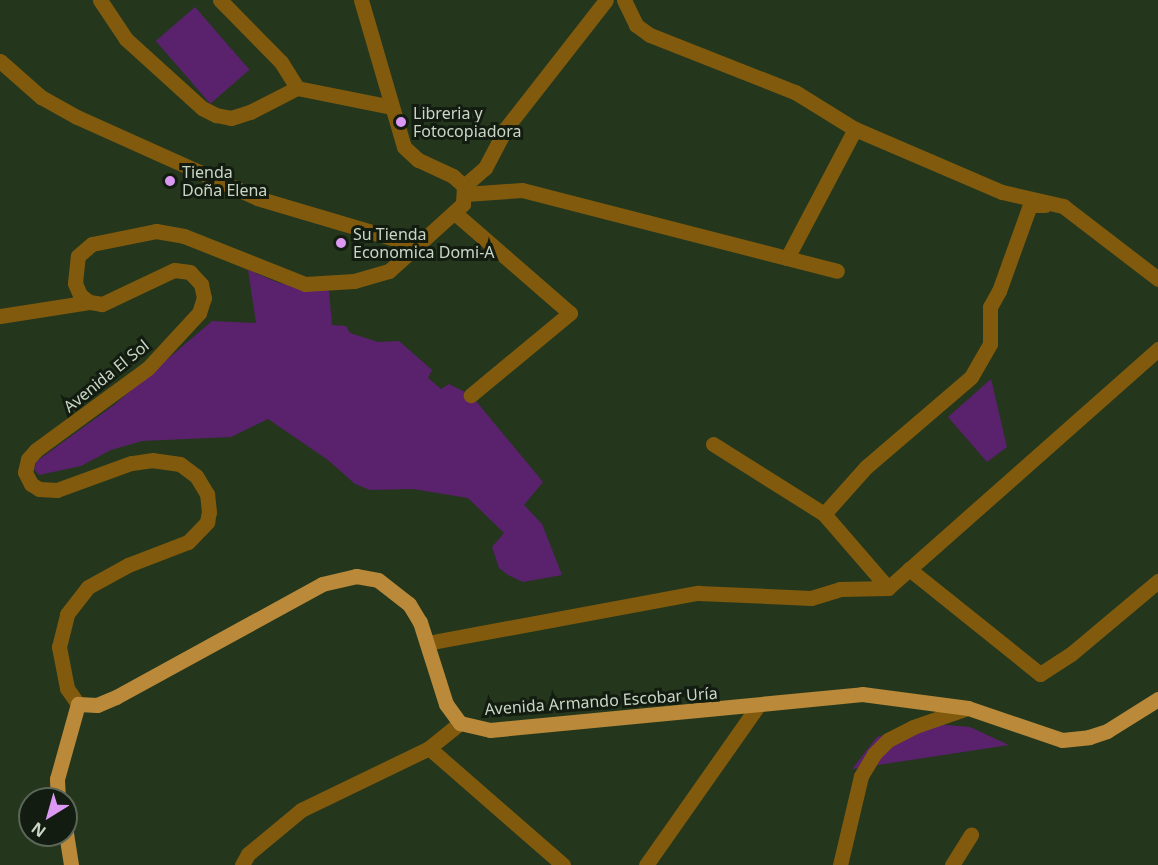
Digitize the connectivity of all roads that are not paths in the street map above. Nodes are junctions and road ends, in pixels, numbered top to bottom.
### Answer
1 (100, 0) edge
2 (220, 0) edge
3 (361, 0) edge
4 (606, 0) edge
5 (624, 0) edge
6 (0, 62) edge
7 (297, 88) junction
8 (391, 107) junction
9 (855, 129) junction
10 (465, 190) junction
11 (1063, 206) junction
12 (456, 214) junction
13 (419, 246) junction
14 (787, 258) junction
15 (837, 271) dead end
16 (1158, 279) edge
17 (89, 302) junction
18 (0, 316) edge
19 (1158, 349) edge
20 (471, 395) dead end
21 (713, 444) dead end
22 (824, 514) junction
23 (909, 569) junction
24 (1158, 581) edge
25 (888, 588) junction
26 (427, 643) junction
27 (1158, 699) edge
28 (78, 704) junction
29 (757, 707) junction
30 (968, 708) junction
31 (460, 723) junction
32 (429, 748) junction
33 (57, 787) edge
34 (971, 835) dead end
35 (68, 847) edge
36 (71, 865) edge
37 (242, 865) edge
38 (563, 865) edge
39 (646, 865) edge
40 (840, 865) edge
41 (952, 865) edge

1 - 7 street
2 - 7 street
3 - 8 street
4 - 10 street
5 - 9 street
6 - 13 street
7 - 8 street
8 - 10 street
9 - 11 street
9 - 14 street
10 - 12 street
10 - 14 street
11 - 16 street
11 - 22 street
12 - 13 street
12 - 20 street
13 - 17 street
14 - 15 street
17 - 18 street
17 - 28 street, Avenida El Sol
19 - 23 street
21 - 22 street
22 - 25 street
23 - 24 street
23 - 25 street
25 - 26 street
26 - 28 main road
26 - 31 main road
27 - 30 main road, Avenida Armando Escobar Uría
28 - 33 main road
29 - 30 main road, Avenida Armando Escobar Uría
29 - 31 main road, Avenida Armando Escobar Uría
29 - 39 street
30 - 40 street
31 - 32 street
32 - 37 street
32 - 38 street
34 - 41 street
35 - 36 main road

